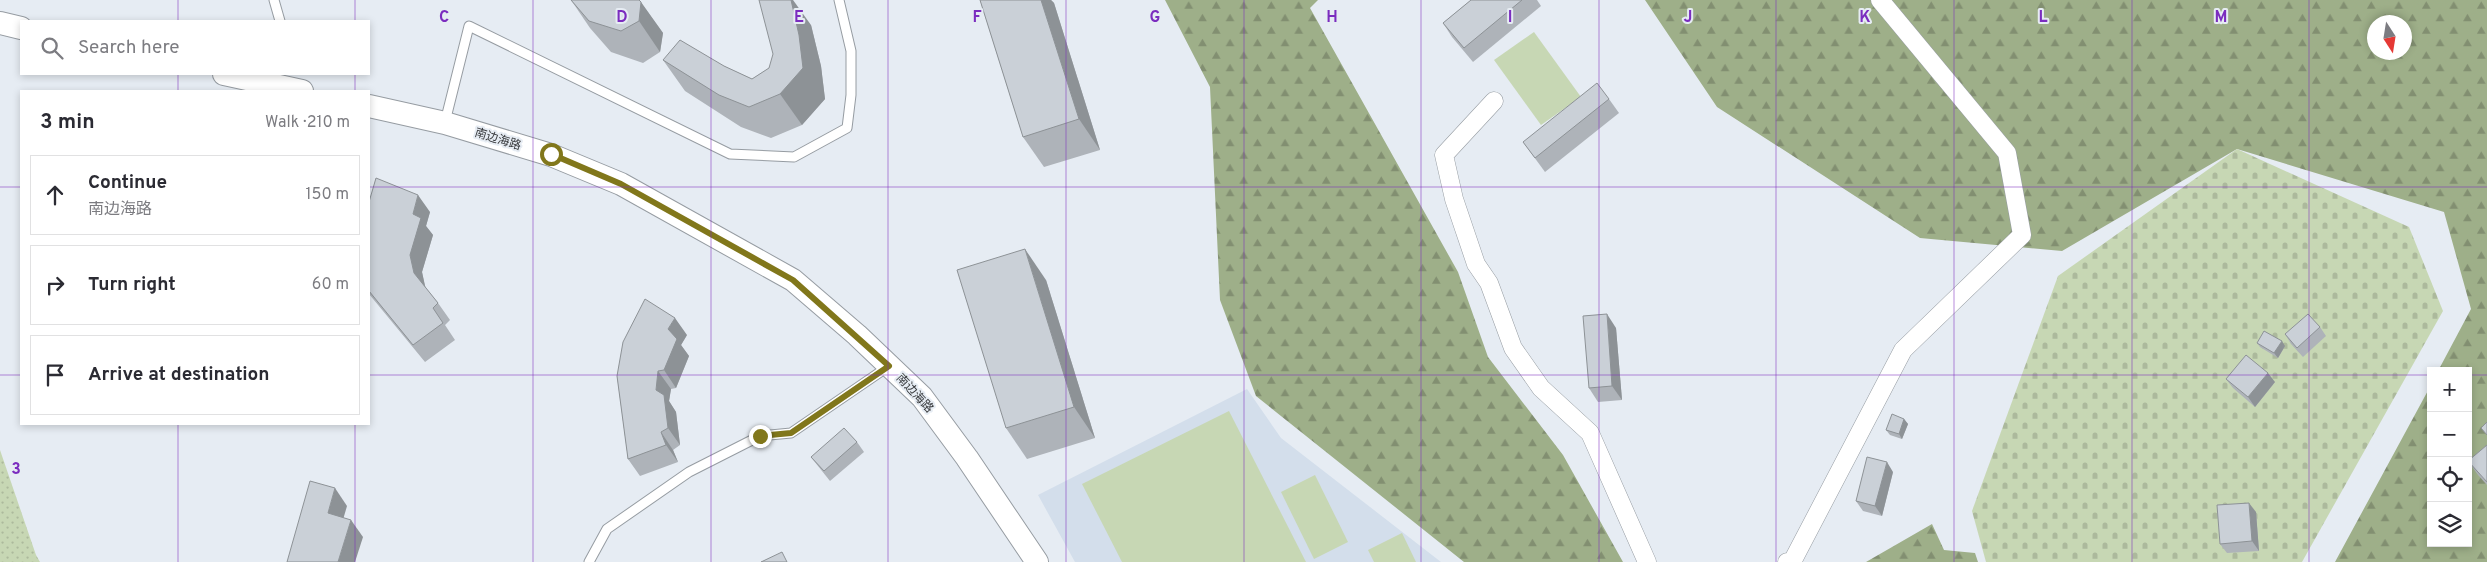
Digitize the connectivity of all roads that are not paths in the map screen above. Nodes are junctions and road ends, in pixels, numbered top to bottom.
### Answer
1 (274, 0) edge
2 (839, 0) edge
3 (1880, 0) edge
4 (280, 20) edge
5 (0, 23) edge
6 (20, 28) edge
7 (229, 75) edge
8 (298, 88) edge
9 (1494, 101) dead end
10 (370, 106) edge
11 (445, 123) junction
12 (889, 366) junction
13 (589, 562) edge
14 (1037, 562) edge
15 (1647, 562) edge
16 (1787, 562) edge

1 - 4 lane
2 - 11 lane
3 - 16 street
5 - 6 street
7 - 8 street
9 - 15 street
10 - 11 street, 南边海路
11 - 12 street, 南边海路
12 - 13 lane
12 - 14 street, 南边海路

